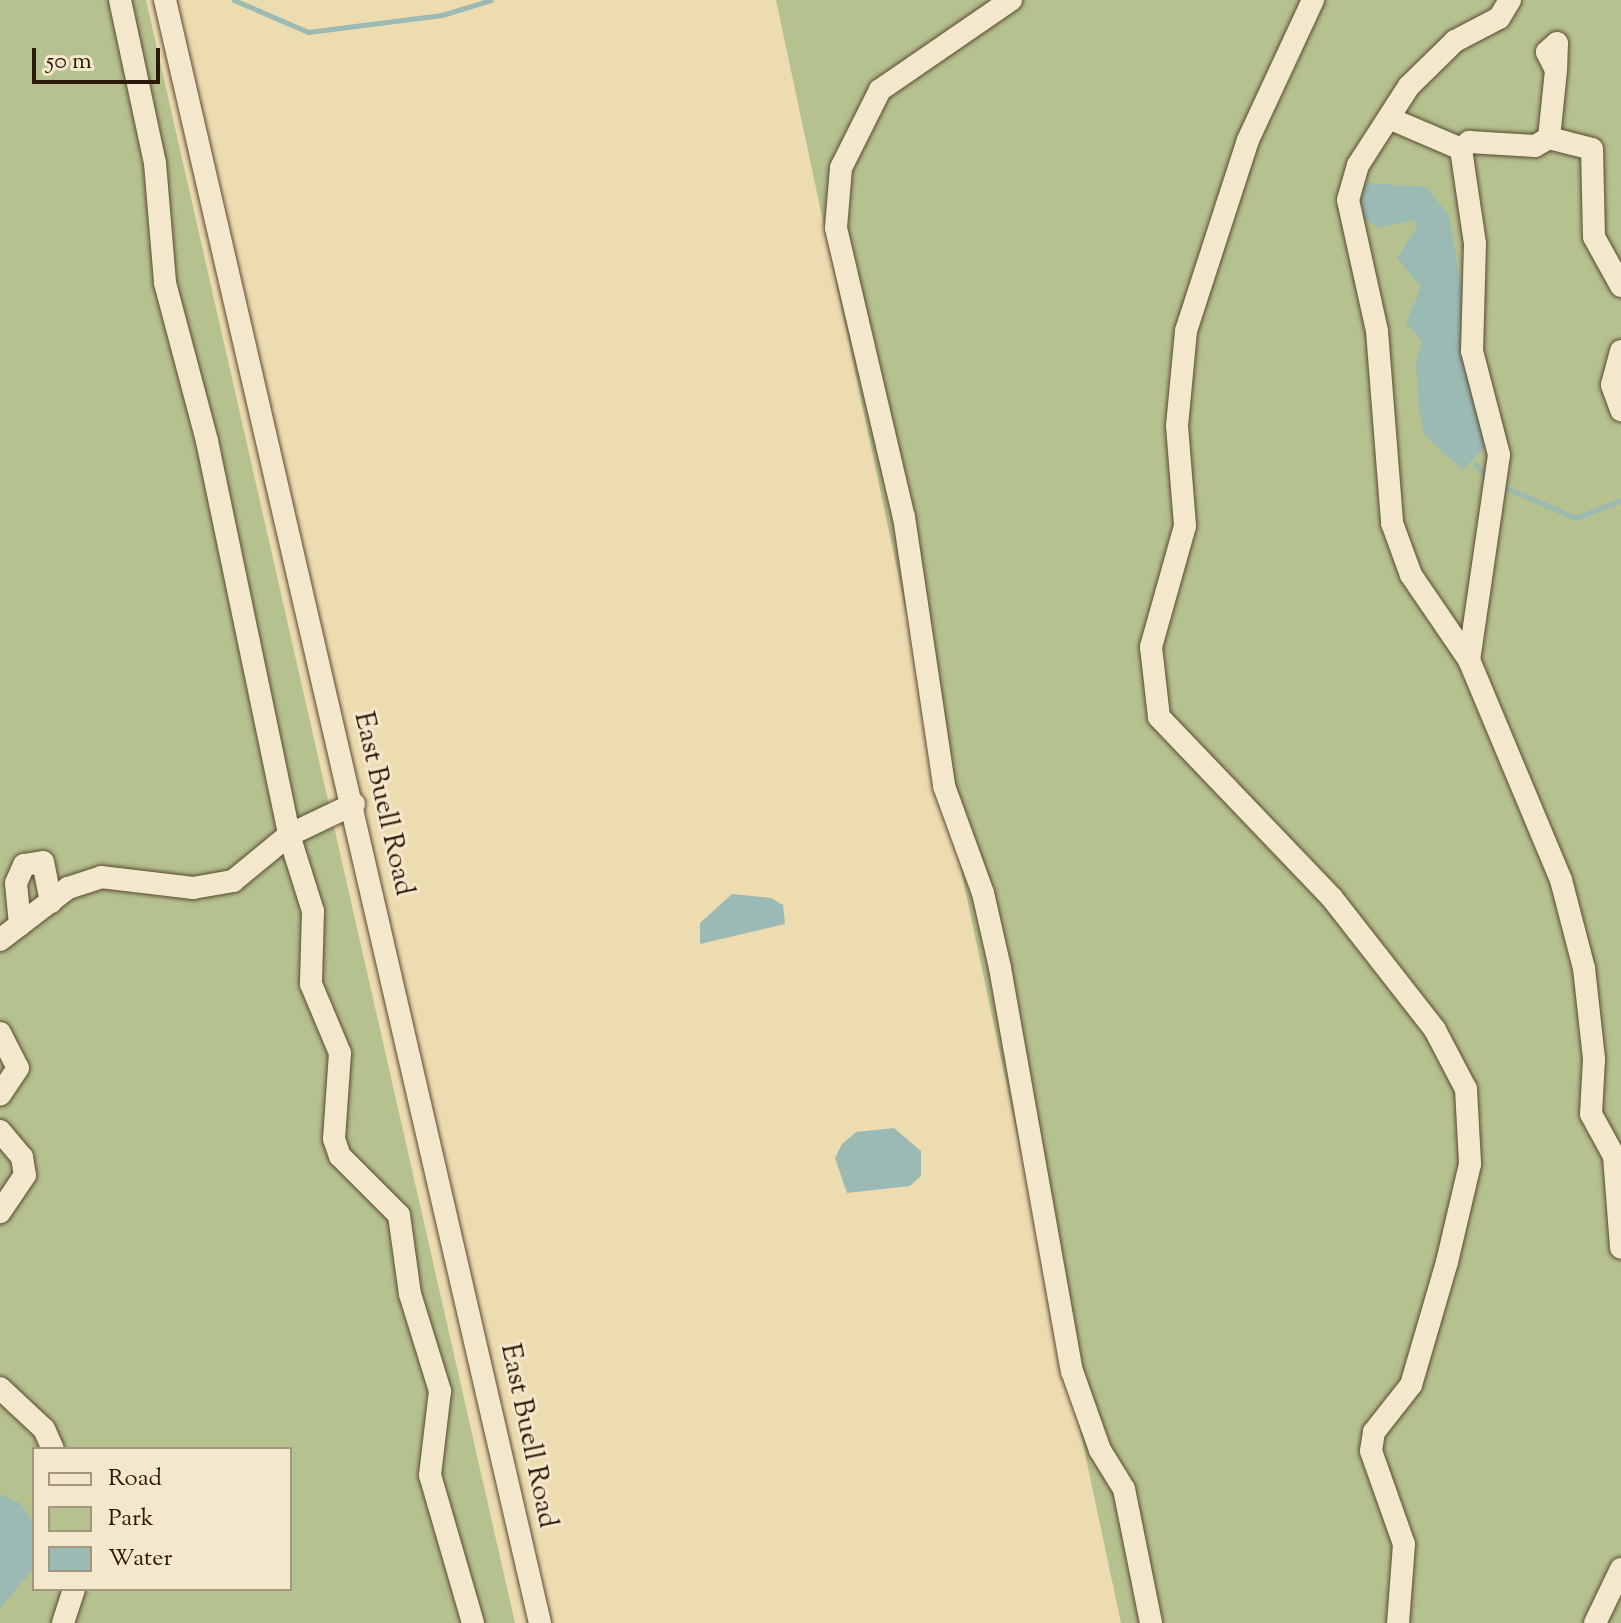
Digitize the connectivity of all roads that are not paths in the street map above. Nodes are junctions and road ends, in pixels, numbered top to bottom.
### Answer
1 (120, 0) edge
2 (165, 0) edge
3 (1011, 0) edge
4 (1313, 0) edge
5 (1510, 0) edge
6 (1556, 70) dead end
7 (1391, 119) junction
8 (1549, 138) junction
9 (1461, 149) junction
10 (1621, 286) edge
11 (1621, 351) edge
12 (1621, 410) edge
13 (1469, 660) junction
14 (354, 804) junction
15 (289, 835) junction
16 (51, 902) junction
17 (20, 925) junction
18 (0, 940) edge
19 (0, 1033) edge
20 (0, 1095) edge
21 (0, 1131) edge
22 (0, 1212) edge
23 (1621, 1248) edge
24 (0, 1388) edge
25 (52, 1447) edge
26 (1621, 1569) edge
27 (73, 1591) edge
28 (63, 1623) edge
29 (473, 1623) edge
30 (540, 1623) edge
31 (1151, 1623) edge
32 (1398, 1623) edge
33 (1595, 1623) edge

1 - 15 street
2 - 14 street, East Buell Road
3 - 31 street
4 - 32 street
5 - 7 street
6 - 8 street
7 - 9 street
7 - 13 street
8 - 9 street
8 - 10 street
9 - 13 street
11 - 12 street
13 - 23 street
14 - 15 street
14 - 30 street, East Buell Road
15 - 16 street
15 - 29 street
16 - 17 street
16 - 17 street
17 - 18 street
19 - 20 street
21 - 22 street
24 - 25 street
26 - 33 street
27 - 28 street

